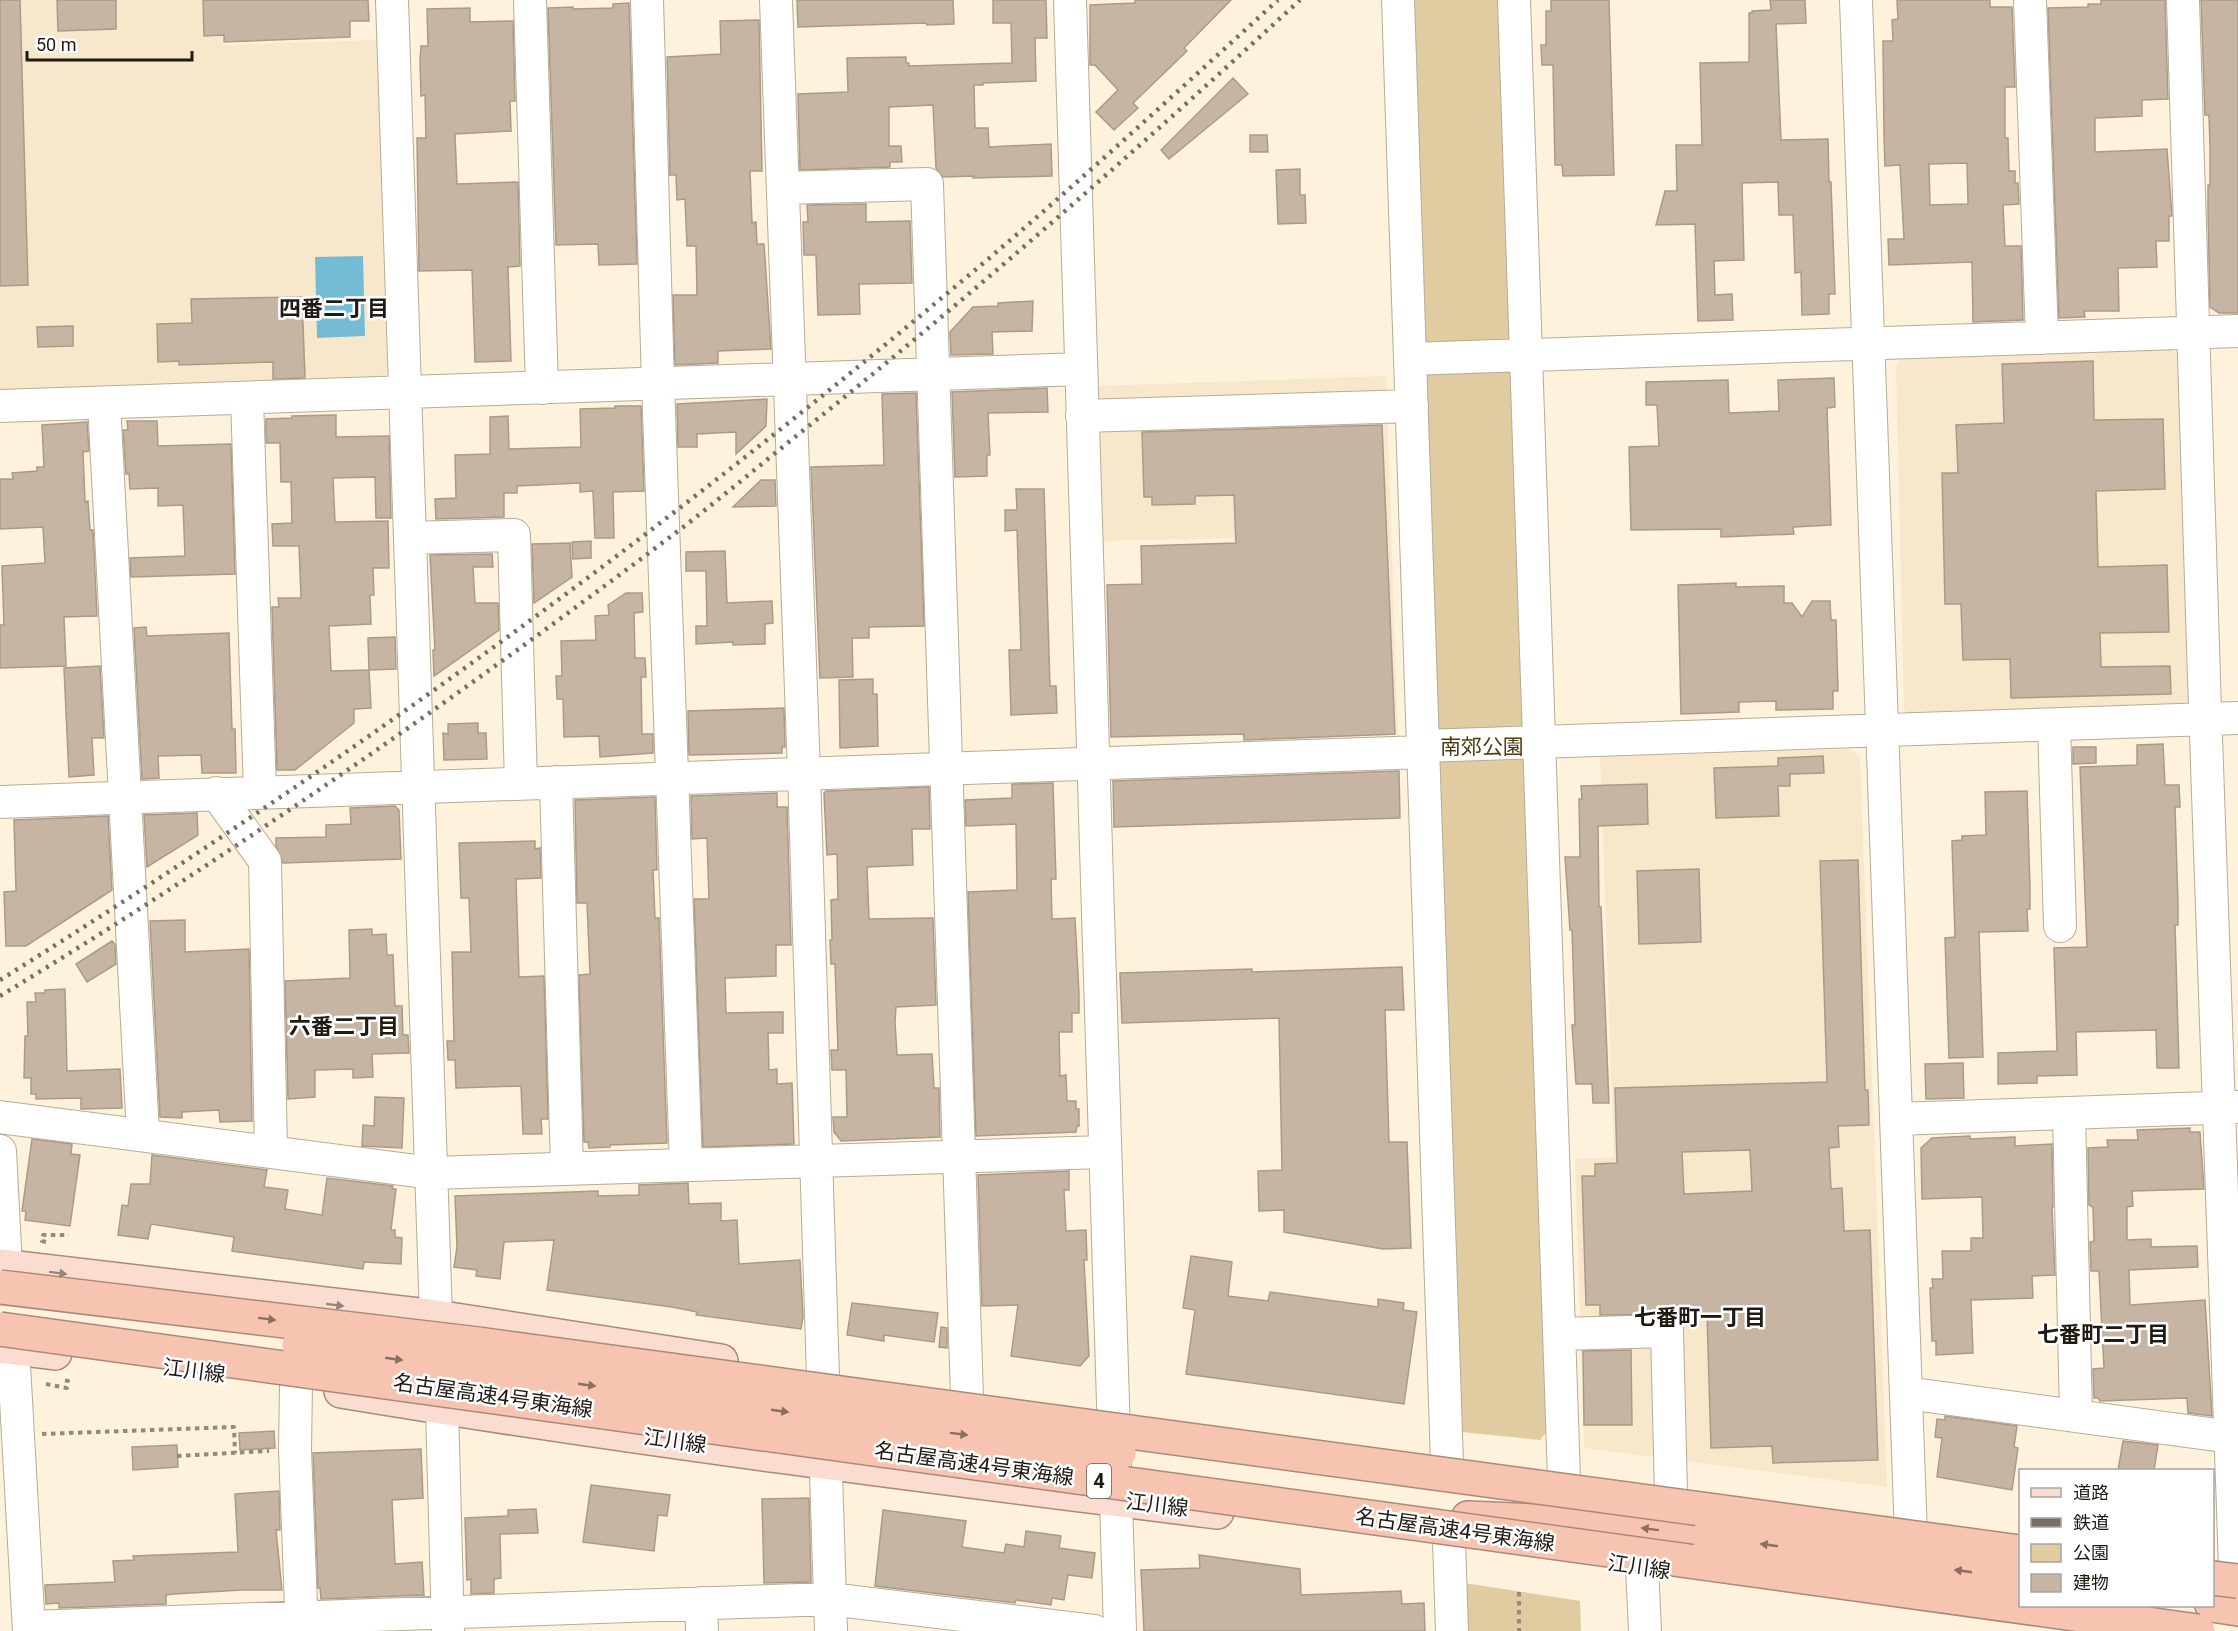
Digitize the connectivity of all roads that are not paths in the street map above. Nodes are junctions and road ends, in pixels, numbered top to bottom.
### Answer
1 (392, 0) edge
2 (530, 0) edge
3 (647, 0) edge
4 (776, 0) edge
5 (1070, 0) edge
6 (1398, 0) edge
7 (1514, 0) edge
8 (1856, 0) edge
9 (2030, 0) edge
10 (2182, 0) edge
11 (783, 188) junction
12 (2238, 331) edge
13 (2193, 333) junction
14 (2042, 338) junction
15 (1868, 344) junction
16 (1527, 355) junction
17 (1410, 359) junction
18 (1081, 369) junction
19 (932, 375) junction
20 (790, 379) junction
21 (658, 384) junction
22 (542, 388) junction
23 (406, 392) junction
24 (247, 398) junction
25 (104, 403) junction
26 (0, 406) edge
27 (1412, 406) junction
28 (1082, 416) junction
29 (411, 538) junction
30 (2238, 718) edge
31 (2205, 719) junction
32 (2054, 725) junction
33 (1881, 731) junction
34 (1540, 742) junction
35 (1423, 749) junction
36 (1093, 764) junction
37 (947, 769) junction
38 (804, 773) junction
39 (672, 778) junction
40 (556, 782) junction
41 (521, 783) junction
42 (419, 787) junction
43 (260, 792) junction
44 (216, 793) junction
45 (124, 797) junction
46 (0, 802) edge
47 (2060, 926) dead end
48 (2228, 1108) edge
49 (2069, 1113) junction
50 (0, 1117) edge
51 (1896, 1119) junction
52 (143, 1136) junction
53 (0, 1151) edge
54 (271, 1152) junction
55 (1104, 1152) junction
56 (960, 1156) junction
57 (816, 1161) junction
58 (686, 1165) junction
59 (567, 1169) junction
60 (432, 1173) junction
61 (3, 1306) edge
62 (436, 1317) junction
63 (1559, 1334) junction
64 (824, 1377) junction
65 (296, 1384) junction
66 (1906, 1393) junction
67 (968, 1397) junction
68 (442, 1408) junction
69 (2076, 1416) junction
70 (1112, 1418) junction
71 (11, 1424) edge
72 (2234, 1437) edge
73 (827, 1463) junction
74 (1433, 1467) junction
75 (1564, 1479) junction
76 (1671, 1494) junction
77 (1116, 1500) junction
78 (1911, 1526) junction
79 (1362, 1530) junction
80 (2019, 1540) edge
81 (1449, 1541) junction
82 (2019, 1552) edge
83 (1642, 1567) junction
84 (2229, 1574) edge
85 (2019, 1579) edge
86 (830, 1599) junction
87 (2019, 1604) edge
88 (1912, 1605) junction
89 (2214, 1605) edge
90 (2036, 1607) edge
91 (2238, 1608) edge
92 (701, 1617) edge
93 (584, 1619) edge
94 (447, 1621) edge
95 (977, 1623) edge
96 (302, 1624) edge
97 (29, 1629) edge
98 (831, 1631) edge
99 (1094, 1631) edge
100 (1120, 1631) edge
101 (1452, 1631) edge
102 (1644, 1631) edge
103 (2100, 1631) edge
104 (2198, 1631) edge

1 - 23 street
2 - 22 street
3 - 21 street
4 - 11 street
5 - 18 street
6 - 17 street
7 - 16 street
8 - 15 street
9 - 14 street
10 - 13 street
11 - 19 street
11 - 20 street
12 - 13 street
13 - 14 street
13 - 31 street
14 - 15 street
15 - 16 street
15 - 33 street
16 - 17 street
16 - 34 street
17 - 27 street
18 - 19 street
18 - 28 street
19 - 20 street
19 - 37 street
20 - 21 street
20 - 38 street
21 - 22 street
21 - 39 street
22 - 23 street
23 - 24 street
23 - 29 street
24 - 25 street
24 - 43 street
25 - 26 street
25 - 45 street
27 - 28 street
27 - 35 street
28 - 36 street
29 - 41 street
29 - 42 street
30 - 31 street
31 - 32 street
31 - 48 street
32 - 33 street
32 - 47 street
33 - 34 street
33 - 51 street
34 - 35 street
34 - 63 street
35 - 36 street
35 - 74 street
36 - 37 street
36 - 55 street
37 - 38 street
37 - 56 street
38 - 39 street
38 - 57 street
39 - 40 street
39 - 58 street
40 - 41 street
40 - 59 street
41 - 42 street
42 - 43 street
42 - 60 street
43 - 44 street
44 - 45 street
44 - 54 street
45 - 46 street
45 - 52 street
48 - 49 street
48 - 72 street
49 - 51 street
49 - 69 street
50 - 52 street
51 - 66 street
52 - 54 street
53 - 61 street
54 - 60 street
55 - 56 street
55 - 70 street
56 - 57 street
56 - 67 street
57 - 58 street
57 - 64 street
58 - 59 street
59 - 60 street
60 - 62 street
61 -> 62 main road
61 - 65 main road, 江川線
61 - 71 street
61 -> 74 highway, bridge
87 -> 61 highway, 名古屋高速4号東海線 / 4, bridge
62 - 64 main road
62 - 68 street
63 - 75 street
63 - 76 street
64 - 67 main road
64 - 73 street
65 - 68 main road, 江川線
65 - 96 street
66 - 69 street
66 - 78 street
67 - 70 main road
68 - 73 main road, 江川線
68 - 94 street
69 - 72 street
70 - 74 main road
70 - 77 street
71 - 97 street
72 - 84 street
73 - 77 main road, 江川線
73 - 86 street
74 - 75 main road
74 - 82 highway, bridge
75 - 76 main road
76 - 78 main road
77 - 79 main road, 江川線
77 - 100 street
78 - 80 main road
78 - 88 street
79 - 81 main road, 江川線
85 -> 79 highway, bridge
81 - 83 main road, 江川線
81 - 101 street
83 - 88 main road, 江川線
83 - 102 street
86 - 92 street
86 - 95 street
86 - 98 street
88 - 103 main road, 江川線
89 - 91 highway
104 -> 90 highway, 名古屋高速4号東海線 / 4, bridge
92 - 93 street
93 - 94 street
94 - 96 street
95 - 99 street
96 - 97 street

